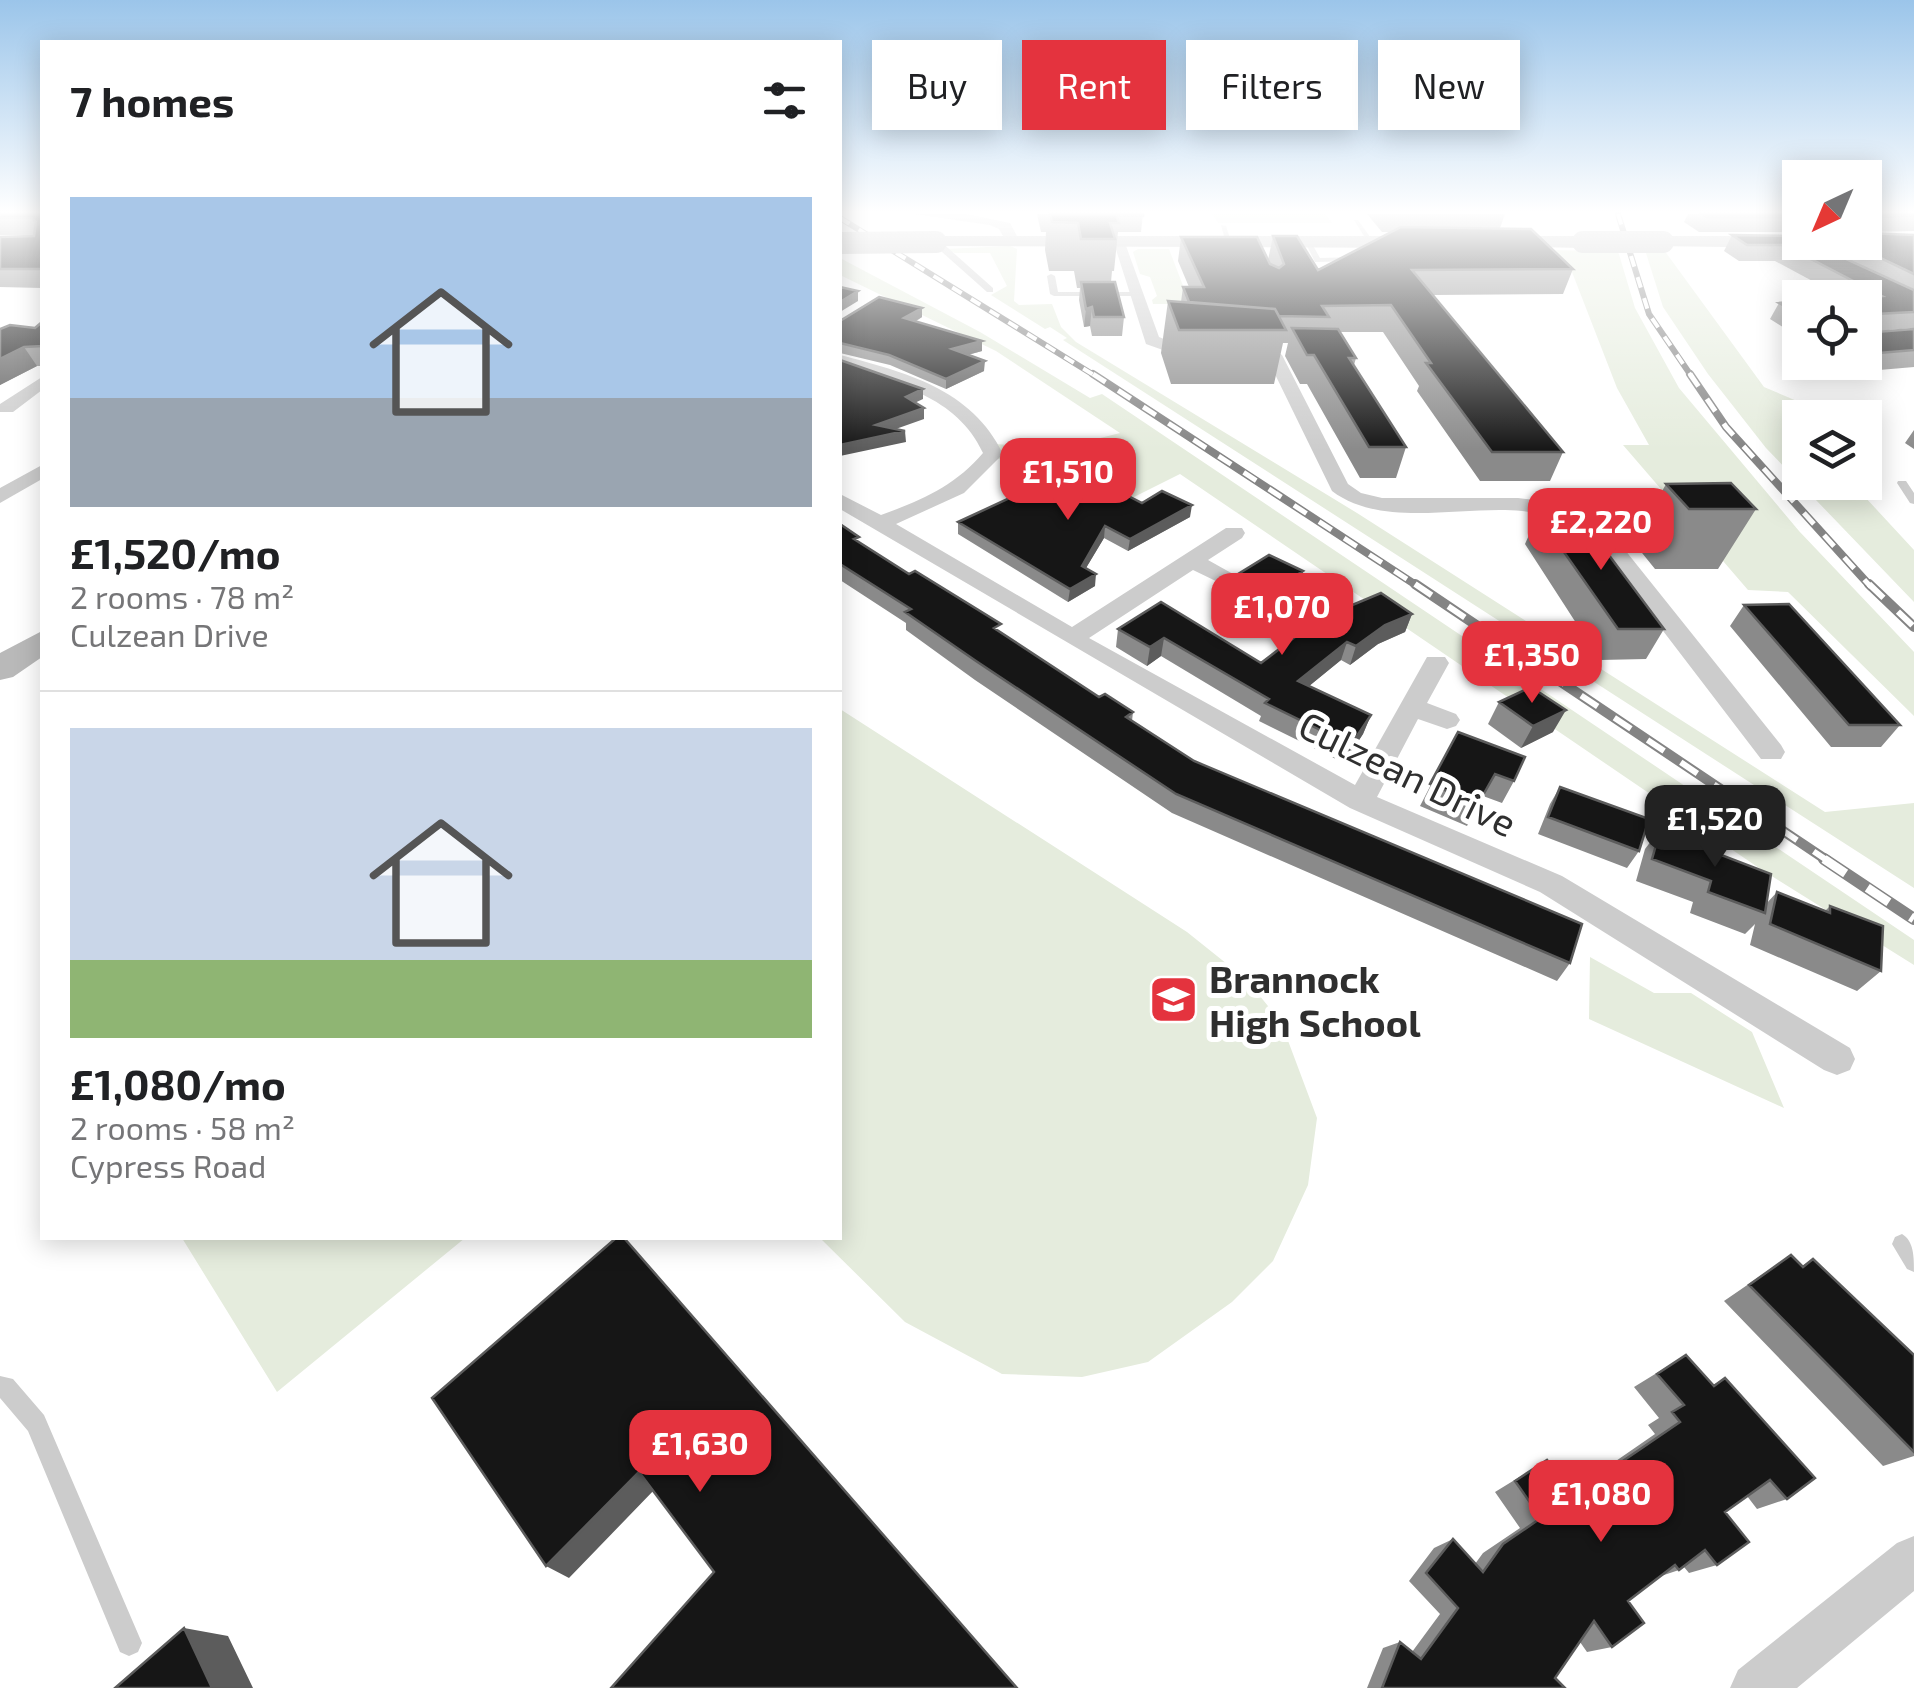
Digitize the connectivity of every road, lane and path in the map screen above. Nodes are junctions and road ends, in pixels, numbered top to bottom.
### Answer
1 (1054, 293) edge
2 (1136, 294) joint
3 (1291, 350) edge
4 (1267, 353) junction
5 (842, 361) edge
6 (40, 383) edge
7 (6, 408) dead end
8 (40, 472) edge
9 (10, 484) edge
10 (1902, 484) dead end
11 (0, 497) edge
12 (842, 501) edge
13 (1914, 501) edge
14 (883, 522) junction
15 (1234, 533) dead end
16 (1191, 560) junction
17 (1230, 579) edge
18 (1072, 638) junction
19 (40, 643) edge
20 (1436, 663) dead end
21 (0, 669) edge
22 (1412, 706) junction
23 (1447, 720) dead end
24 (1771, 752) dead end
25 (1360, 802) junction
26 (1837, 1058) dead end
27 (0, 1386) edge
28 (1914, 1560) edge
29 (128, 1643) dead end
30 (1756, 1688) edge

1 - 2 lane
2 - 4 street
3 - 4 lane
4 - 24 street
5 - 14 street
6 - 7 street
8 - 9 street
9 - 11 street
10 - 13 lane
12 - 14 street, Culzean Drive
14 - 18 street, Culzean Drive
15 - 16 street
16 - 17 street
16 - 18 street
18 - 25 street, Culzean Drive
19 - 21 main road
20 - 22 street
22 - 23 street
22 - 25 street
25 - 26 street, Culzean Drive
27 - 29 lane
28 - 30 street

